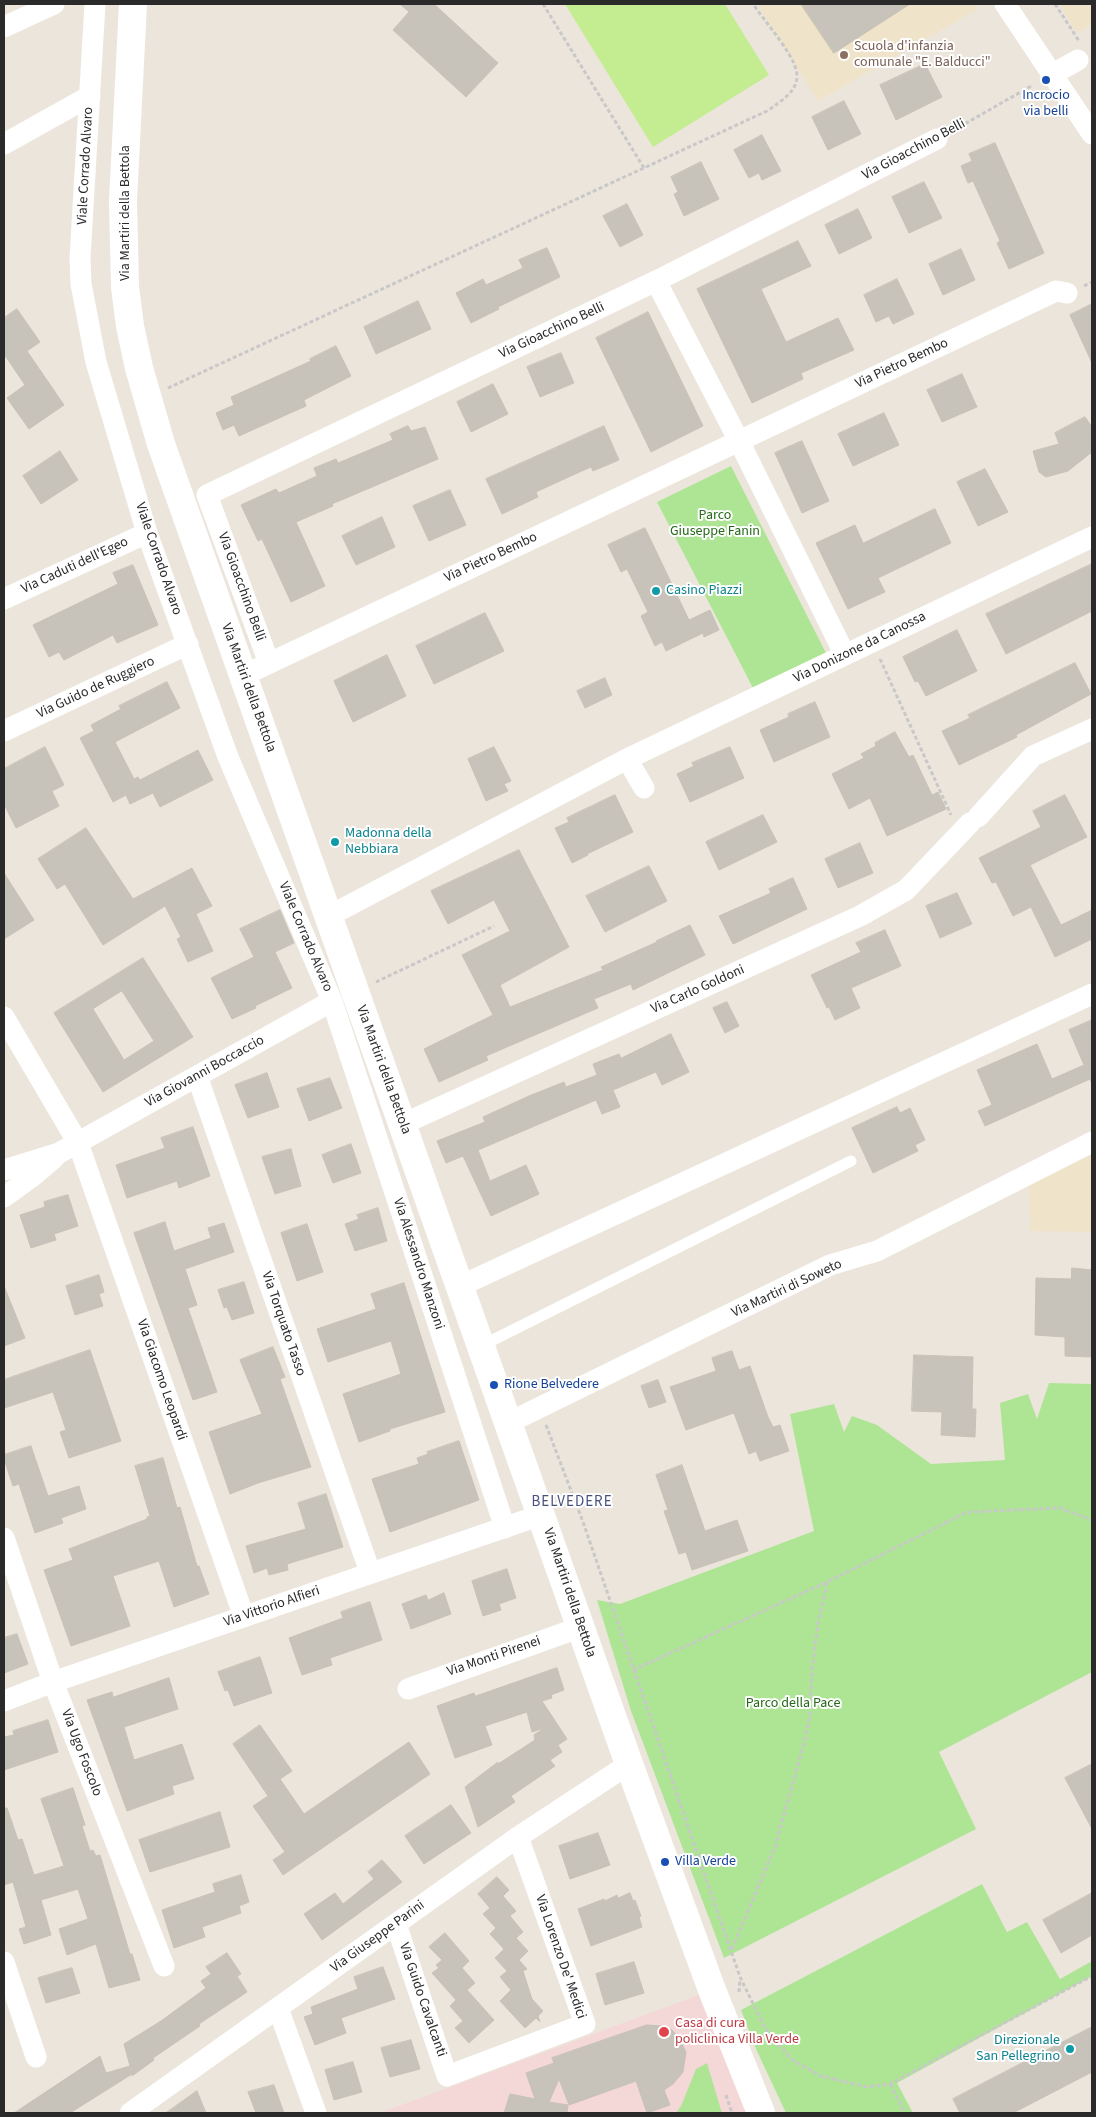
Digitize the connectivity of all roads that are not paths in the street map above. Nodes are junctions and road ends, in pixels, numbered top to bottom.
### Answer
1 (54, 4) edge
2 (95, 4) edge
3 (133, 4) edge
4 (1005, 4) edge
5 (4, 27) edge
6 (1081, 54) road end
7 (1052, 75) junction
8 (90, 96) junction
9 (1092, 134) edge
10 (937, 139) road end
11 (4, 144) edge
12 (656, 282) junction
13 (1067, 293) dead end
14 (739, 441) junction
15 (147, 533) junction
16 (1092, 537) edge
17 (4, 599) edge
18 (188, 644) junction
19 (845, 655) junction
20 (269, 663) junction
21 (244, 675) junction
22 (1092, 729) edge
23 (4, 732) edge
24 (627, 759) junction
25 (644, 788) dead end
26 (329, 916) junction
27 (1092, 994) edge
28 (344, 996) junction
29 (4, 1017) edge
30 (197, 1076) junction
31 (403, 1124) junction
32 (1092, 1142) edge
33 (78, 1143) junction
34 (59, 1153) junction
35 (851, 1161) dead end
36 (4, 1170) edge
37 (4, 1197) edge
38 (460, 1286) junction
39 (481, 1346) junction
40 (510, 1429) junction
41 (542, 1515) junction
42 (504, 1528) junction
43 (4, 1538) edge
44 (370, 1572) junction
45 (244, 1617) junction
46 (581, 1627) junction
47 (53, 1682) junction
48 (408, 1689) dead end
49 (4, 1700) edge
50 (629, 1764) junction
51 (518, 1837) junction
52 (396, 1924) junction
53 (4, 1962) edge
54 (164, 1966) dead end
55 (278, 2008) junction
56 (36, 2057) dead end
57 (448, 2076) joint
58 (130, 2113) edge
59 (316, 2113) edge
60 (761, 2113) edge

1 - 5 street
2 - 8 street, Viale Corrado Alvaro
3 - 21 main road, Via Martiri della Bettola
4 - 7 street
6 - 7 street
7 - 9 street
8 - 11 street, Viale Corrado Alvaro
8 - 15 street, Viale Corrado Alvaro
10 - 12 street, Via Gioacchino Belli
12 - 14 street
12 - 20 street, Via Gioacchino Belli
13 - 14 street, Via Pietro Bembo
14 - 19 street
14 - 20 street, Via Pietro Bembo
15 - 17 street, Via Caduti dell'Egeo
15 - 18 street, Viale Corrado Alvaro
16 - 19 street, Via Donizone da Canossa
18 - 23 street, Via Guido de Ruggiero
18 - 28 street, Viale Corrado Alvaro
19 - 24 street, Via Donizone da Canossa
20 - 21 street, Via Pietro Bembo
21 - 26 main road, Via Martiri della Bettola
22 - 31 street, Via Carlo Goldoni
24 - 25 street
24 - 26 street, Via Donizone da Canossa
26 - 28 main road, Via Martiri della Bettola
27 - 38 street
28 - 30 street, Via Giovanni Boccaccio
28 - 31 main road, Via Martiri della Bettola
28 - 42 street, Via Alessandro Manzoni
29 - 33 street, Via Giacomo Leopardi
30 - 33 street, Via Giovanni Boccaccio
30 - 44 street, Via Torquato Tasso
31 - 38 main road, Via Martiri della Bettola
32 - 40 street, Via Martiri di Soweto
33 - 34 street
33 - 45 street, Via Giacomo Leopardi
34 - 36 street
34 - 37 street
35 - 39 lane
38 - 39 main road, Via Martiri della Bettola
39 - 40 main road, Via Martiri della Bettola
40 - 41 main road, Via Martiri della Bettola
41 - 42 street, Via Vittorio Alfieri
41 - 46 main road, Via Martiri della Bettola
42 - 44 street, Via Vittorio Alfieri
43 - 47 street, Via Ugo Foscolo
44 - 45 street, Via Vittorio Alfieri
45 - 47 street, Via Vittorio Alfieri
46 - 48 street, Via Monti Pirenei
46 - 50 main road, Via Martiri della Bettola
47 - 49 street, Via Vittorio Alfieri
47 - 54 street, Via Ugo Foscolo
50 - 51 street, Via Giuseppe Parini
50 - 60 main road, Via Martiri della Bettola
51 - 52 street, Via Giuseppe Parini
51 - 57 street, Via Lorenzo De' Medici
52 - 55 street, Via Giuseppe Parini
52 - 57 street, Via Guido Cavalcanti
53 - 56 street
55 - 58 street, Via Giuseppe Parini
55 - 59 street

